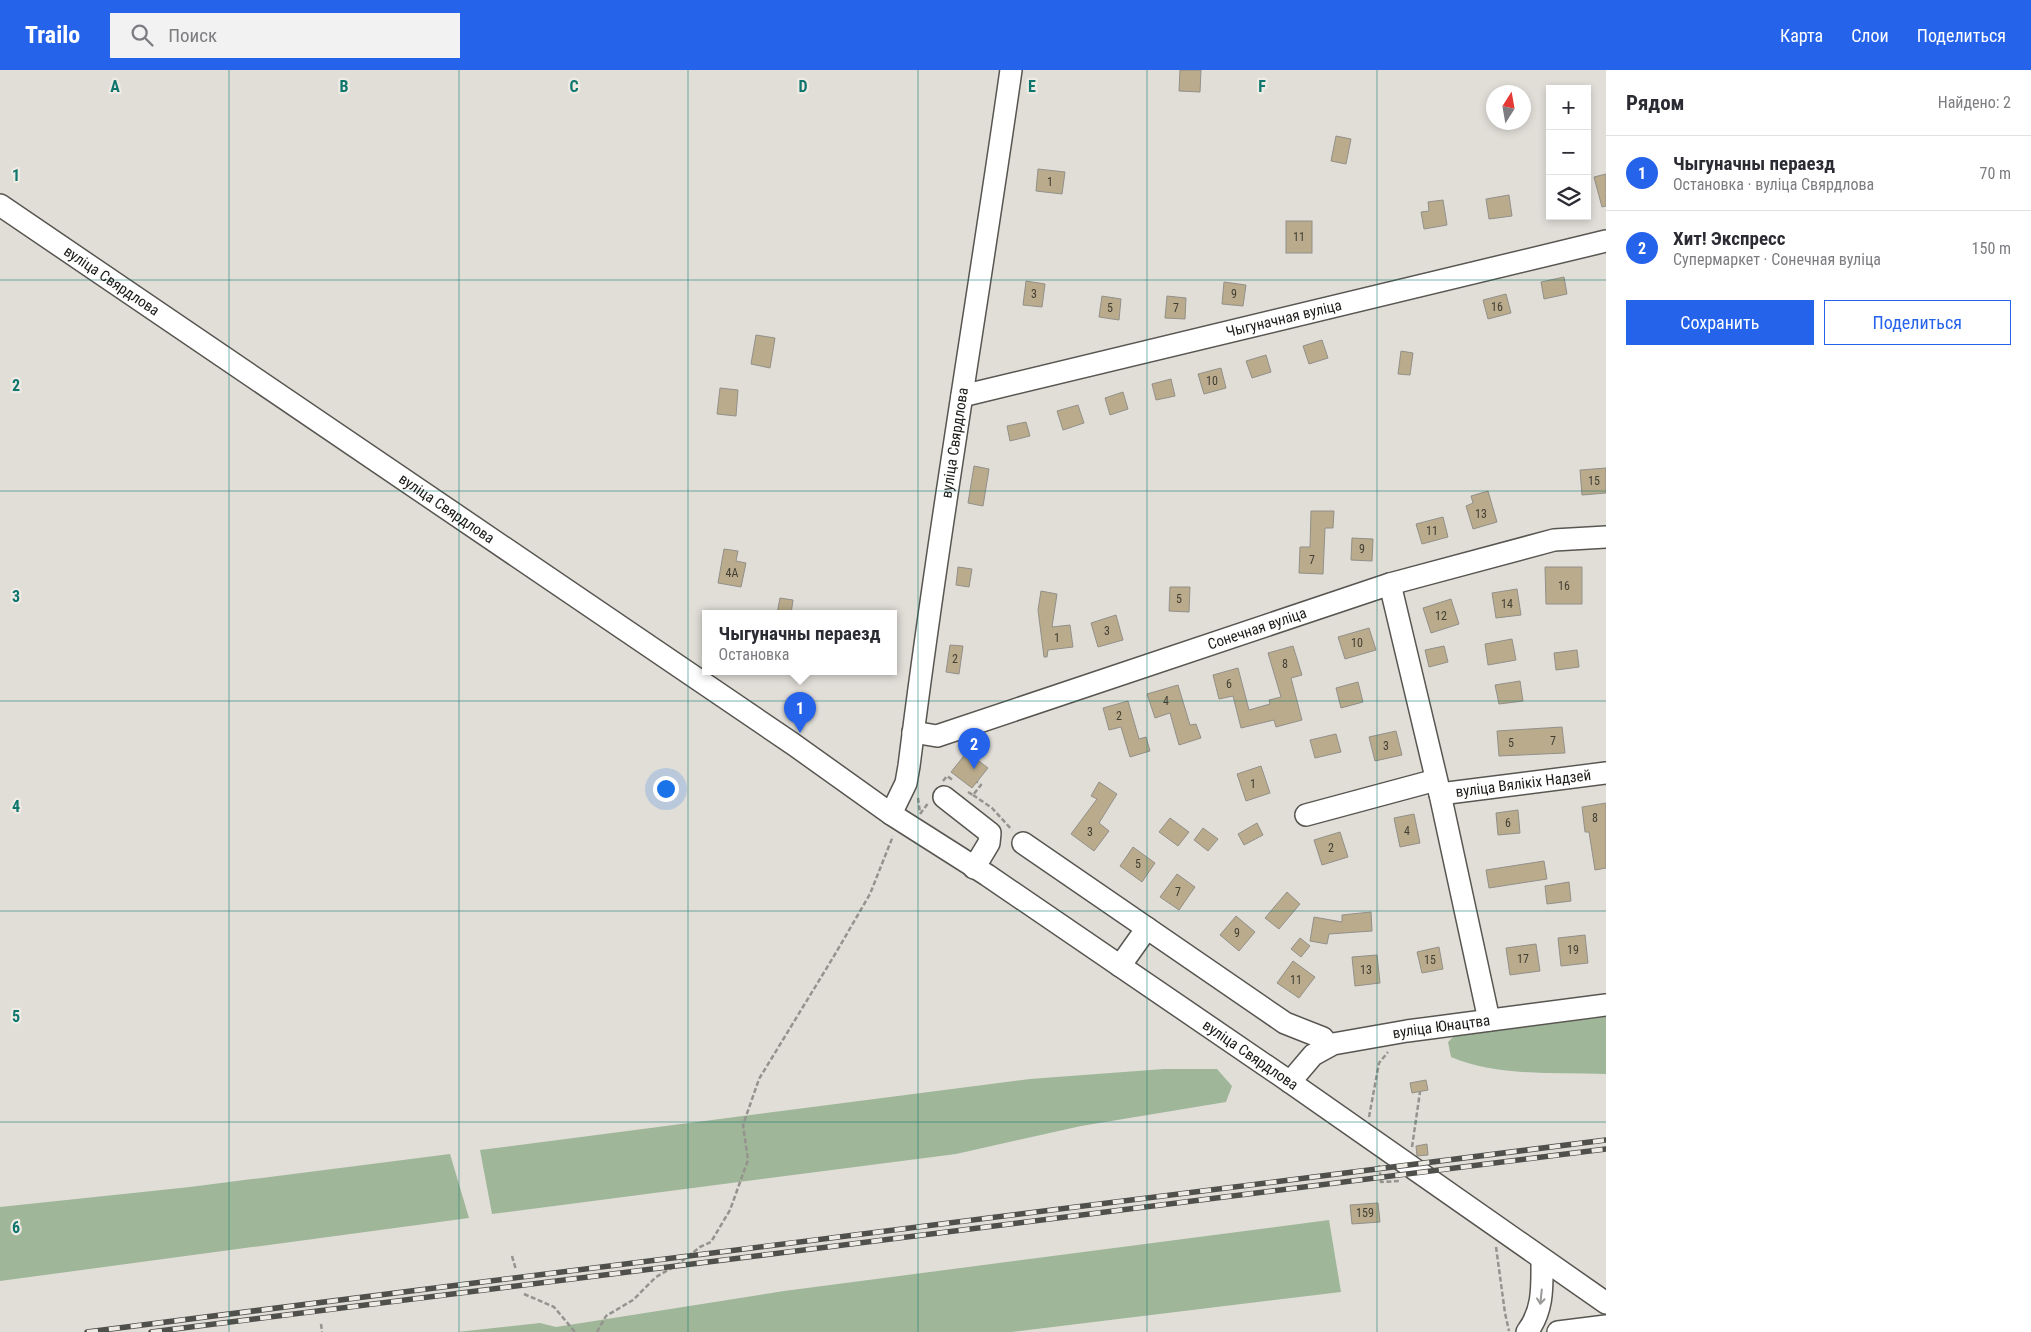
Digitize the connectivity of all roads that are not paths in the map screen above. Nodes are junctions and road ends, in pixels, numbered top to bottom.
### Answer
1 (1011, 70) edge
2 (0, 205) edge
3 (1606, 240) edge
4 (962, 396) junction
5 (1606, 537) edge
6 (1390, 584) junction
7 (913, 732) junction
8 (1606, 773) edge
9 (1438, 787) junction
10 (944, 797) dead end
11 (1306, 815) dead end
12 (894, 823) junction
13 (1023, 842) road end
14 (974, 868) junction
15 (1147, 928) junction
16 (1120, 966) junction
17 (1606, 1005) edge
18 (1489, 1020) junction
19 (1328, 1046) junction
20 (1290, 1082) junction
21 (1542, 1259) junction
22 (1606, 1303) edge
23 (1606, 1326) edge
24 (1527, 1332) edge
25 (1558, 1332) edge

1 - 4 street, вуліца Свярдлова
2 - 12 street, вуліца Свярдлова
3 - 4 street, Чыгуначная вуліца
4 - 7 street, вуліца Свярдлова
5 - 6 street, Сонечная вуліца
6 - 7 street, Сонечная вуліца
6 - 9 street
7 - 12 street, вуліца Свярдлова
8 - 9 street, вуліца Вялікіх Надзей
9 - 11 street, вуліца Вялікіх Надзей
9 - 18 street
10 - 14 street
12 - 14 street, вуліца Свярдлова
13 - 15 street
14 - 16 street, вуліца Свярдлова
15 - 16 street
15 - 19 street
16 - 20 street, вуліца Свярдлова
17 - 18 street, вуліца Юнацтва
18 - 19 street, вуліца Юнацтва
19 - 20 street, вуліца Юнацтва
20 - 21 street, вуліца Свярдлова
21 - 22 street, вуліца Свярдлова
21 -> 24 street
23 - 25 street

